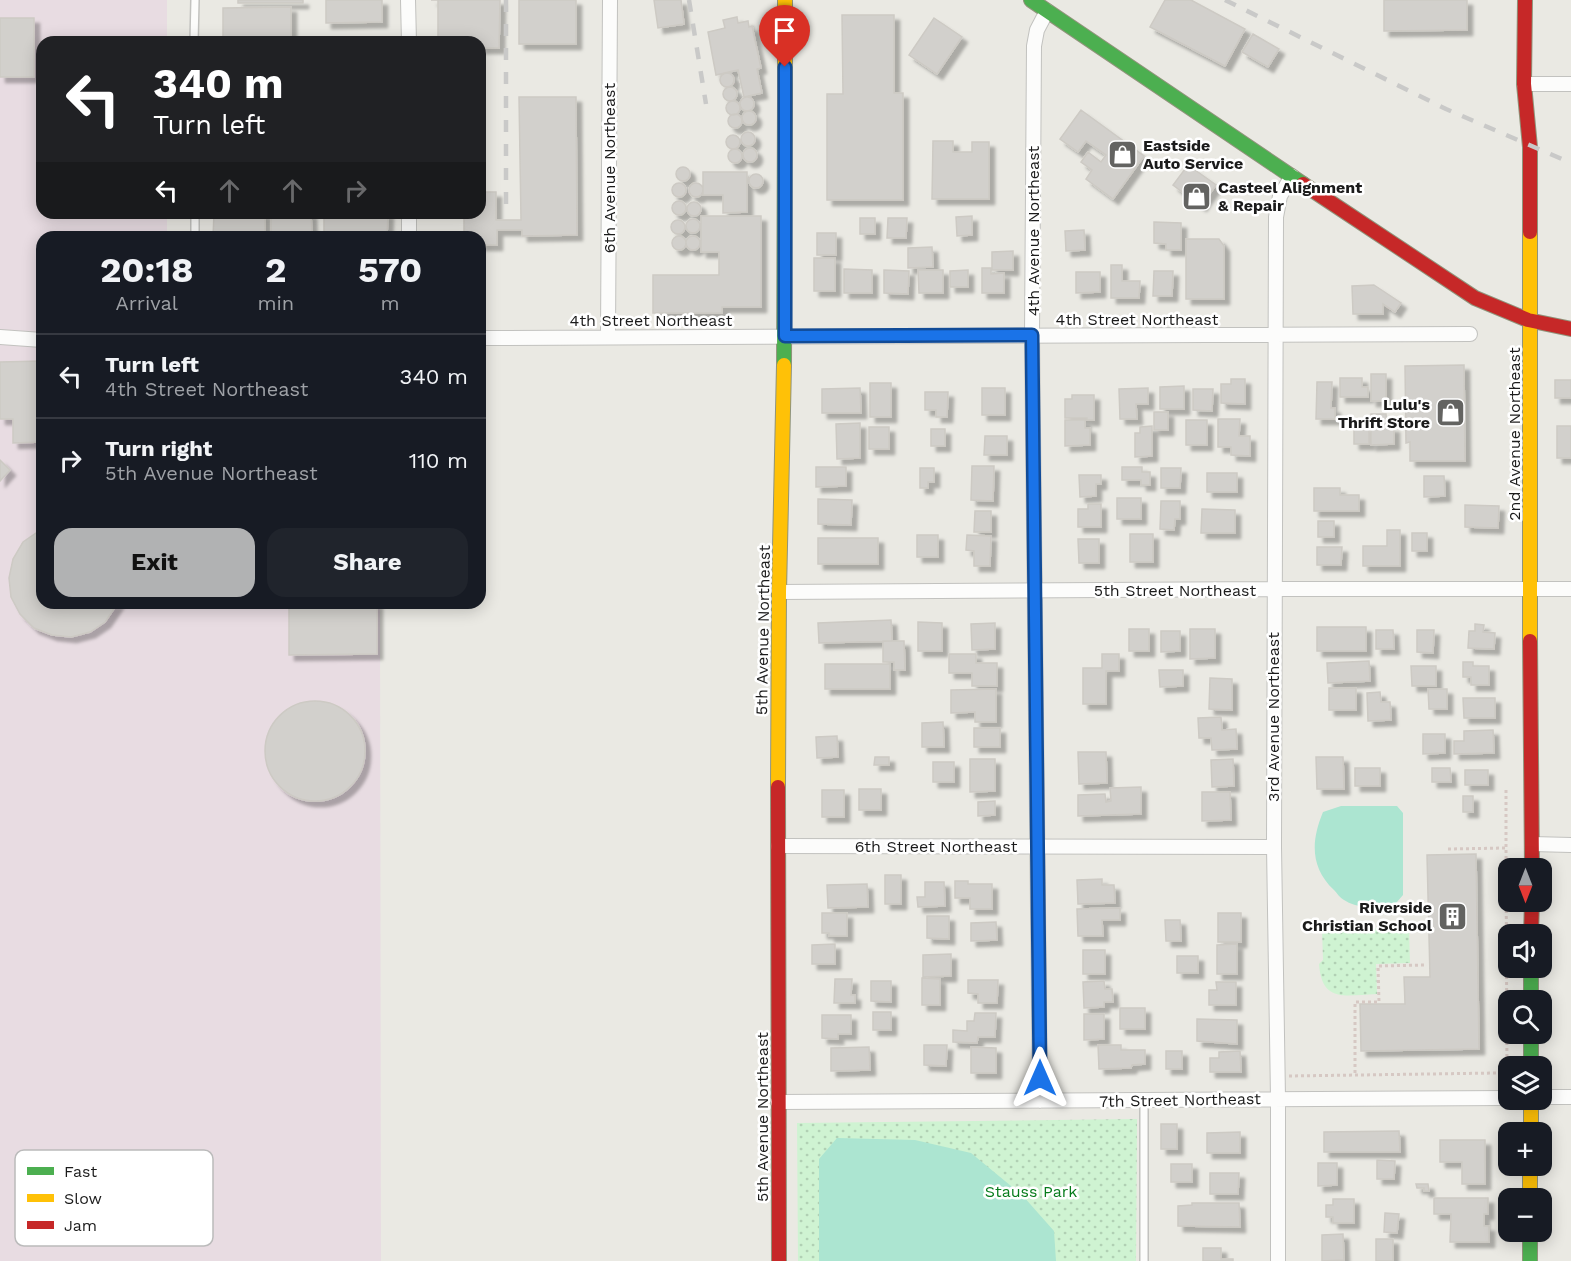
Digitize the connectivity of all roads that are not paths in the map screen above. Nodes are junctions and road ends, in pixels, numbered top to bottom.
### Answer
1 (195, 0) edge
2 (408, 0) edge
3 (610, 0) edge
4 (785, 0) edge
5 (1031, 0) edge
6 (1525, 0) edge
7 (1047, 11) junction
8 (194, 36) edge
9 (408, 36) edge
10 (1524, 84) junction
11 (1571, 84) edge
12 (1292, 176) junction
13 (1531, 323) junction
14 (1571, 329) edge
15 (1470, 334) dead end
16 (1032, 335) junction
17 (1276, 335) junction
18 (608, 336) junction
19 (785, 336) junction
20 (0, 337) edge
21 (486, 338) edge
22 (36, 340) edge
23 (1273, 589) junction
24 (1571, 589) edge
25 (1530, 590) junction
26 (1034, 591) junction
27 (779, 592) junction
28 (1532, 844) junction
29 (1571, 844) edge
30 (778, 846) junction
31 (1038, 846) junction
32 (1274, 847) junction
33 (1532, 858) edge
34 (1552, 1097) edge
35 (1278, 1098) junction
36 (1498, 1098) edge
37 (1571, 1098) edge
38 (1144, 1100) junction
39 (1040, 1101) junction
40 (778, 1102) junction
41 (1530, 1242) edge
42 (779, 1261) edge
43 (1144, 1261) edge
44 (1278, 1261) edge
45 (1530, 1261) edge

1 - 8 lane
2 - 9 street
3 - 18 street, 6th Avenue Northeast
4 - 19 street, 5th Avenue Northeast
5 - 7 street
6 - 10 street, 2nd Avenue Northeast
7 - 12 street
7 - 16 street, 4th Avenue Northeast
10 - 11 street
10 - 13 street, 2nd Avenue Northeast
12 - 13 street
12 - 17 street, 3rd Avenue Northeast
13 - 14 street
13 - 25 street, 2nd Avenue Northeast
15 - 17 street, 4th Street Northeast
16 - 17 street, 4th Street Northeast
16 - 19 street, 4th Street Northeast
16 - 26 street, 4th Avenue Northeast
17 - 23 street, 3rd Avenue Northeast
18 - 19 street, 4th Street Northeast
18 - 21 street, 4th Street Northeast
19 - 27 street, 5th Avenue Northeast
20 - 22 street
23 - 25 street, 5th Street Northeast
23 - 26 street, 5th Street Northeast
23 - 32 street, 3rd Avenue Northeast
24 - 25 street, 5th Street Northeast
25 - 28 street, 2nd Avenue Northeast
26 - 27 street, 5th Street Northeast
26 - 31 street, 4th Avenue Northeast
27 - 30 street, 5th Avenue Northeast
28 - 29 street
28 - 33 street, 2nd Avenue Northeast
30 - 31 street, 6th Street Northeast
30 - 40 street, 5th Avenue Northeast
31 - 32 street, 6th Street Northeast
31 - 39 street, 4th Avenue Northeast
32 - 35 street, 3rd Avenue Northeast
34 - 37 street
35 - 36 street, 7th Street Northeast
35 - 38 street, 7th Street Northeast
35 - 44 street, 3rd Avenue Northeast
38 - 39 street, 7th Street Northeast
38 - 43 lane
39 - 40 street, 7th Street Northeast
40 - 42 street, 5th Avenue Northeast
41 - 45 street

